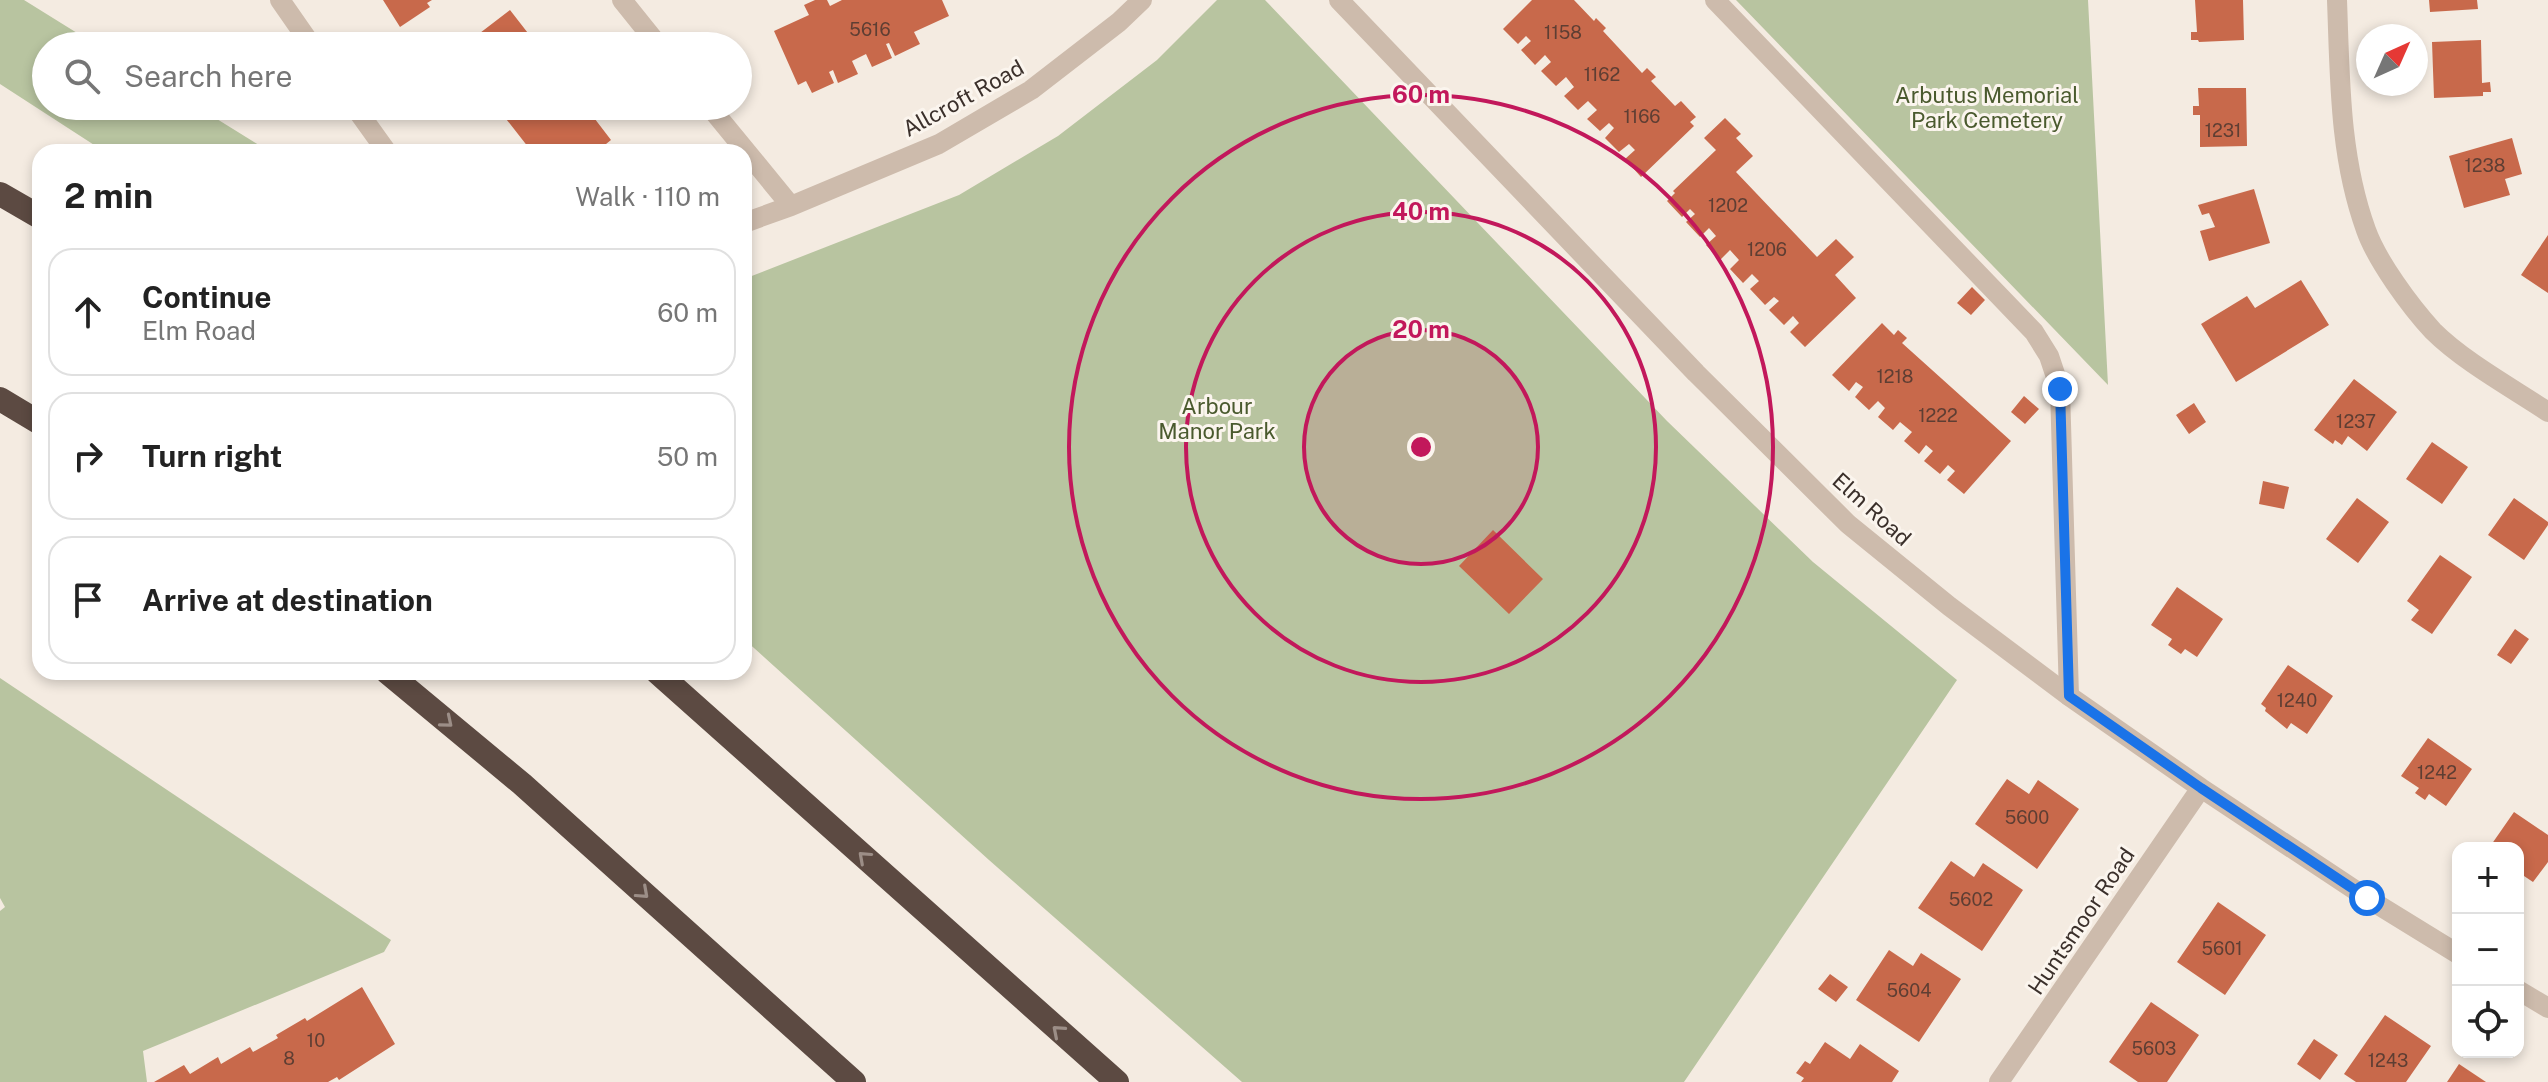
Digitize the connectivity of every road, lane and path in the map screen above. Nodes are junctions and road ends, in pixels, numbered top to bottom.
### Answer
1 (280, 0) edge
2 (1142, 0) edge
3 (1339, 0) edge
4 (1715, 0) edge
5 (2337, 0) edge
6 (627, 2) edge
7 (302, 32) edge
8 (649, 32) edge
9 (364, 120) edge
10 (720, 120) edge
11 (381, 144) edge
12 (740, 144) edge
13 (752, 158) edge
14 (0, 194) edge
15 (791, 206) junction
16 (32, 212) edge
17 (752, 220) edge
18 (0, 399) edge
19 (2548, 412) edge
20 (32, 418) edge
21 (397, 680) edge
22 (666, 680) edge
23 (2069, 696) junction
24 (2201, 788) junction
25 (2452, 950) edge
26 (2524, 994) edge
27 (2548, 1008) edge
28 (854, 1082) edge
29 (1117, 1082) edge
30 (1999, 1082) edge

1 - 7 street
2 - 15 street, Allcroft Road
3 - 23 street, Elm Road
4 - 23 street
5 - 19 street
6 - 8 street
9 - 11 street
10 - 12 street
13 - 15 street
14 - 16 highway
15 - 17 street, Allcroft Road
18 - 20 highway
21 -> 28 highway
29 -> 22 highway
23 - 24 street, Elm Road
24 - 25 street, Elm Road
24 - 30 street, Huntsmoor Road
26 - 27 street

